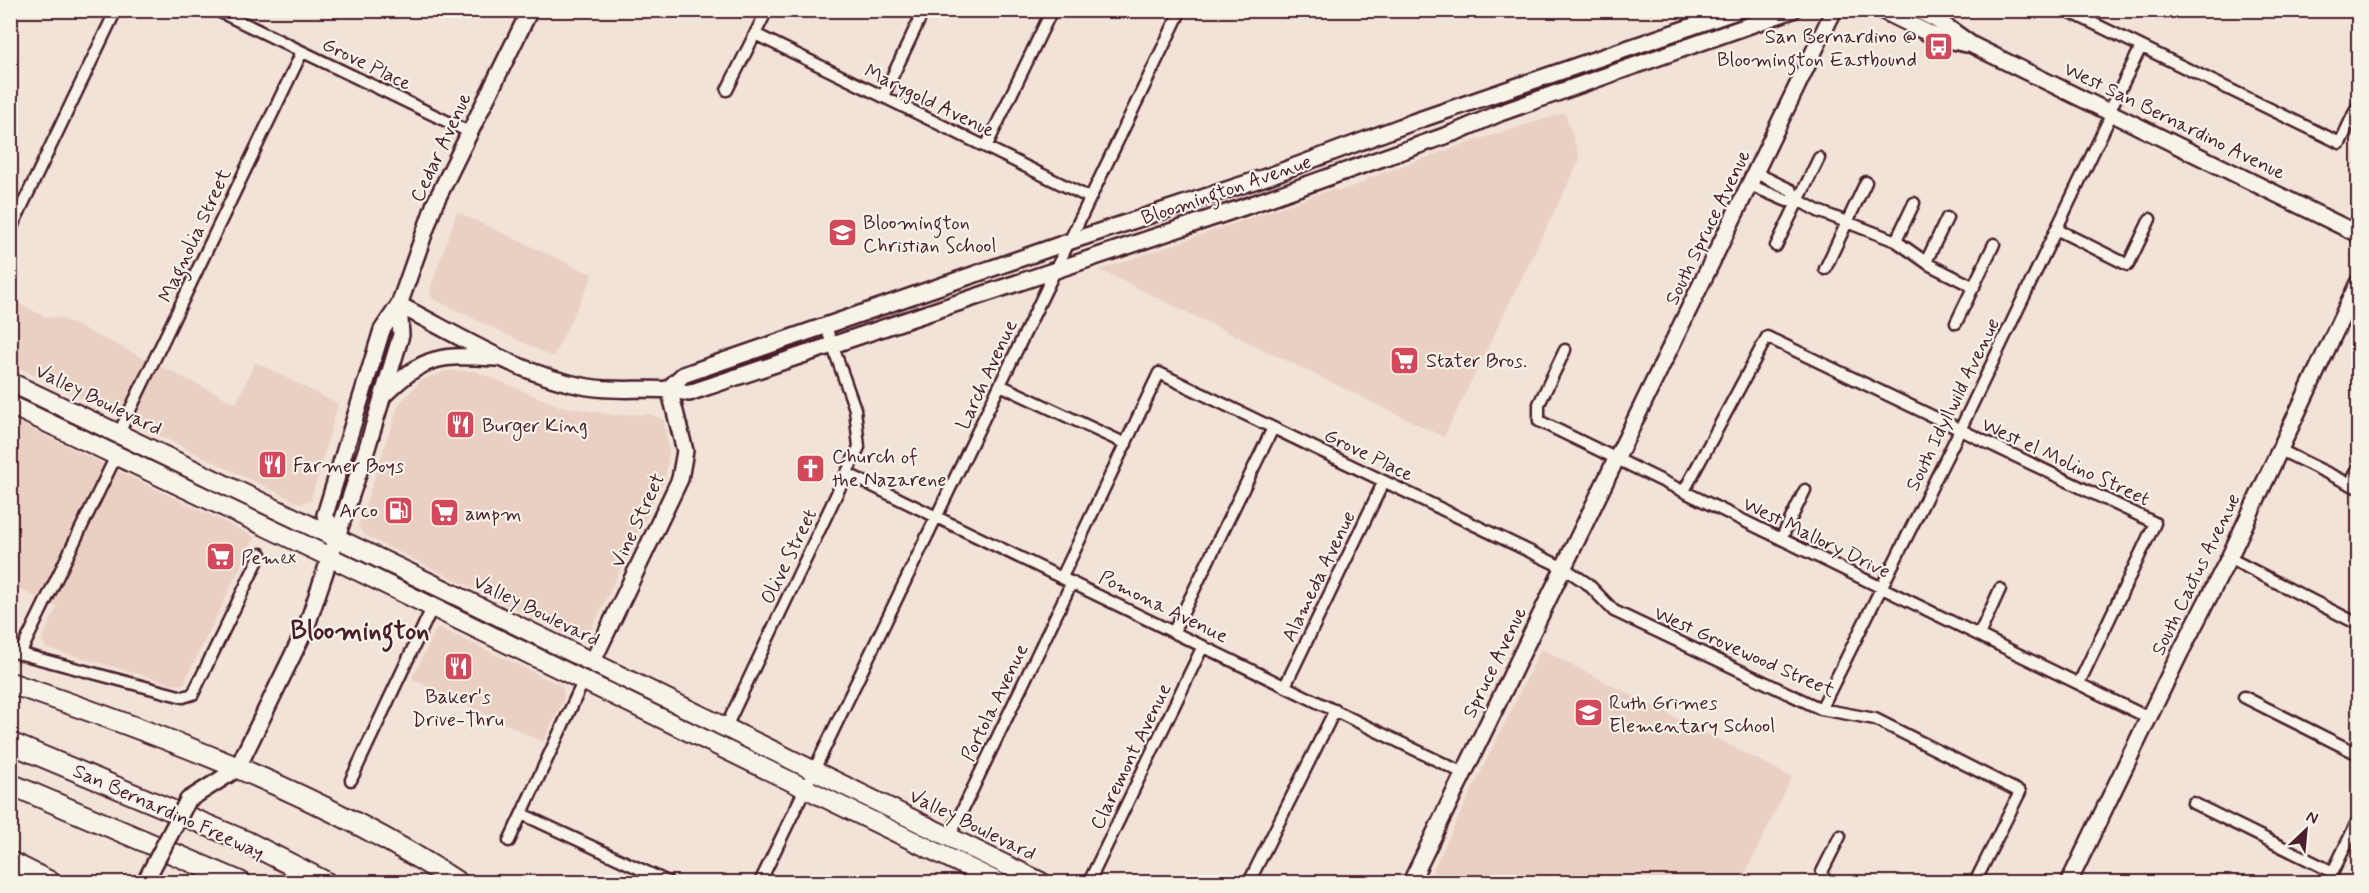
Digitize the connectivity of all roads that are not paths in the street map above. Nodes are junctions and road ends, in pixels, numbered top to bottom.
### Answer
1 (116, 10) edge
2 (216, 10) edge
3 (530, 10) edge
4 (766, 10) edge
5 (924, 10) edge
6 (1052, 10) edge
7 (1181, 10) edge
8 (1740, 10) edge
9 (1792, 10) edge
10 (1834, 10) edge
11 (1881, 10) edge
12 (1917, 10) edge
13 (2066, 10) edge
14 (755, 34) junction
15 (1972, 45) junction
16 (2141, 47) junction
17 (302, 52) junction
18 (1558, 73) junction
19 (728, 90) dead end
20 (883, 96) junction
21 (2358, 105) edge
22 (2111, 112) junction
23 (1500, 113) junction
24 (469, 132) junction
25 (986, 147) junction
26 (1336, 150) junction
27 (1819, 158) dead end
28 (1343, 171) junction
29 (1753, 179) junction
30 (1866, 182) dead end
31 (1090, 198) junction
32 (1798, 200) junction
33 (1914, 203) dead end
34 (1947, 218) dead end
35 (2150, 219) dead end
36 (1845, 223) junction
37 (2056, 229) junction
38 (10, 231) edge
39 (2358, 234) edge
40 (1896, 241) junction
41 (1068, 242) junction
42 (1994, 244) dead end
43 (1776, 246) dead end
44 (1926, 262) junction
45 (1056, 268) junction
46 (1825, 269) dead end
47 (2358, 283) edge
48 (1974, 287) junction
49 (399, 305) junction
50 (1956, 323) dead end
51 (826, 327) junction
52 (831, 346) junction
53 (1565, 350) dead end
54 (505, 359) junction
55 (1159, 373) joint
56 (10, 382) edge
57 (1000, 385) junction
58 (669, 388) junction
59 (382, 398) junction
60 (10, 405) edge
61 (1273, 428) junction
62 (1960, 430) junction
63 (119, 434) junction
64 (1126, 444) junction
65 (2278, 449) junction
66 (116, 456) junction
67 (1616, 460) junction
68 (2358, 468) edge
69 (848, 474) junction
70 (1384, 481) junction
71 (2354, 486) edge
72 (1805, 490) dead end
73 (1684, 491) junction
74 (939, 516) junction
75 (337, 538) junction
76 (1782, 539) junction
77 (261, 554) dead end
78 (331, 558) junction
79 (2229, 558) junction
80 (1564, 568) junction
81 (1067, 579) junction
82 (1882, 589) junction
83 (2000, 589) dead end
84 (432, 608) junction
85 (2358, 624) edge
86 (1174, 631) junction
87 (1978, 635) junction
88 (1203, 646) junction
89 (15, 652) edge
90 (592, 663) junction
91 (583, 682) junction
92 (10, 683) edge
93 (2079, 683) junction
94 (1285, 686) junction
95 (2244, 697) dead end
96 (1335, 710) junction
97 (1821, 710) junction
98 (2149, 718) junction
99 (725, 729) junction
100 (10, 743) edge
101 (2358, 754) edge
102 (237, 769) junction
103 (815, 772) junction
104 (1462, 773) junction
105 (351, 780) dead end
106 (10, 784) edge
107 (806, 789) junction
108 (2193, 803) dead end
109 (522, 814) junction
110 (2358, 820) edge
111 (1840, 836) dead end
112 (949, 838) junction
113 (509, 841) dead end
114 (10, 862) edge
115 (2331, 877) edge
116 (1824, 879) edge
117 (50, 882) edge
118 (145, 882) edge
119 (240, 882) edge
120 (325, 882) edge
121 (457, 882) edge
122 (668, 882) edge
123 (760, 882) edge
124 (998, 882) edge
125 (1041, 882) edge
126 (1089, 882) edge
127 (1249, 882) edge
128 (1410, 882) edge
129 (1975, 882) edge
130 (2069, 882) edge

1 - 38 street
2 - 17 street, Grove Place
3 - 24 main road, Cedar Avenue
4 - 14 street
5 - 20 street
6 - 25 street
7 - 31 street, Larch Avenue
8 - 18 main road, Bloomington Avenue
9 - 23 main road, Bloomington Avenue
10 - 29 main road, South Spruce Avenue
11 - 15 main road, West San Bernardino Avenue
12 - 15 main road, West San Bernardino Avenue
13 - 16 street
14 - 19 street
14 - 20 street, Marygold Avenue
15 - 22 main road, West San Bernardino Avenue
16 - 21 street
16 - 22 street, South Idyllwild Avenue
17 - 24 street, Grove Place
17 - 63 street, Magnolia Street
18 - 23 main road
18 - 26 main road, Bloomington Avenue
20 - 25 street, Marygold Avenue
22 - 37 street, South Idyllwild Avenue
22 - 39 main road, West San Bernardino Avenue
23 - 28 main road, Bloomington Avenue
24 - 49 main road, Cedar Avenue
25 - 31 street, Marygold Avenue
26 - 28 main road
26 - 41 main road, Bloomington Avenue
27 - 32 street
28 - 45 main road, Bloomington Avenue
29 - 32 street
29 - 67 main road, South Spruce Avenue
30 - 36 street
31 - 41 street, Larch Avenue
32 - 36 street
32 - 43 street
33 - 40 street
34 - 44 street
35 - 37 street
36 - 40 street
36 - 46 street
37 - 62 street, South Idyllwild Avenue
40 - 44 street
41 - 45 street, Larch Avenue
41 - 51 main road, Bloomington Avenue
42 - 48 street
44 - 48 street
45 - 52 main road, Bloomington Avenue
45 - 57 street, Larch Avenue
47 - 65 main road, South Cactus Avenue
48 - 50 street
49 - 54 main road, Bloomington Avenue
49 - 59 main road, Cedar Avenue
49 - 75 main road, Cedar Avenue
51 - 52 street, Olive Street
51 - 58 main road, Bloomington Avenue
52 - 58 main road, Bloomington Avenue
52 - 69 street, Olive Street
53 - 67 street, West Mallory Drive
54 - 58 main road, Bloomington Avenue
54 - 59 main road
55 - 61 street, Grove Place
55 - 64 street, Portola Avenue
56 - 63 main road, Valley Boulevard
57 - 64 street
57 - 74 street, Larch Avenue
58 - 90 main road, Vine Street
59 - 75 main road, Cedar Avenue
60 - 66 main road
61 - 70 street, Grove Place
61 - 86 street
62 - 73 street, West el Molino Street
62 - 82 street, South Idyllwild Avenue
62 - 93 street, West el Molino Street
63 - 75 main road, Valley Boulevard
64 - 81 street, Portola Avenue
65 - 71 street
65 - 79 main road, South Cactus Avenue
66 - 78 main road
66 - 89 street
67 - 73 street, West Mallory Drive
67 - 80 main road, Spruce Avenue
68 - 71 street
69 - 74 street, Pomona Avenue
69 - 99 street, Olive Street
70 - 80 street, Grove Place
70 - 94 street, Alameda Avenue
72 - 76 street
73 - 76 street, West Mallory Drive
74 - 81 street, Pomona Avenue
74 - 103 street, Larch Avenue
75 - 78 main road, Cedar Avenue
75 - 90 main road, Valley Boulevard
76 - 82 street, West Mallory Drive
77 - 89 street
78 - 84 main road
78 - 102 main road, Cedar Avenue
79 - 85 street
79 - 98 main road, South Cactus Avenue
80 - 97 street, West Grovewood Street
80 - 104 main road, Spruce Avenue
81 - 86 street, Pomona Avenue
81 - 112 street, Portola Avenue
82 - 87 street, West Mallory Drive
82 - 97 street, South Idyllwild Avenue
83 - 87 street
84 - 91 main road
84 - 105 street
86 - 88 street, Pomona Avenue
87 - 93 street, West Mallory Drive
88 - 94 street, Pomona Avenue
88 - 126 street, Claremont Avenue
90 - 99 main road, Valley Boulevard
91 - 107 main road
91 - 109 street
92 - 102 highway
93 - 98 street, West Mallory Drive
94 - 96 street, Pomona Avenue
95 - 101 street
96 - 104 street, Pomona Avenue
96 - 127 street
97 - 129 street, West Grovewood Street
98 - 130 main road, South Cactus Avenue
99 - 103 main road, Valley Boulevard
100 - 120 highway, San Bernardino Freeway
102 - 118 main road, bridge
102 - 121 highway
103 - 107 street, Larch Avenue
103 - 112 main road, Valley Boulevard
104 - 128 main road, Spruce Avenue
106 - 119 highway, San Bernardino Freeway
107 - 123 street, Larch Avenue
107 - 124 main road
108 - 115 street
109 - 113 street
109 - 122 street
110 - 115 street
111 - 116 street
112 - 125 main road, Valley Boulevard
114 - 117 highway

